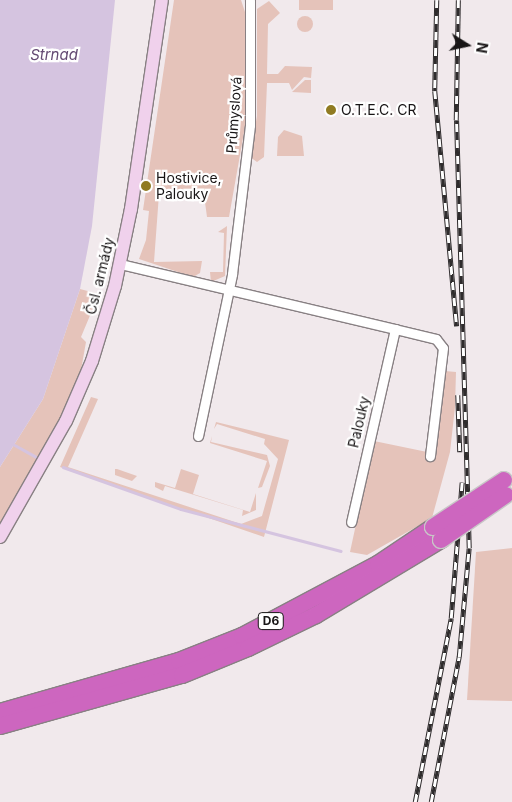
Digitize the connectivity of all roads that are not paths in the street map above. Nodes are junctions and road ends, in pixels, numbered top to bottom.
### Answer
1 (162, 0) edge
2 (250, 0) edge
3 (120, 264) junction
4 (229, 290) junction
5 (395, 329) junction
6 (198, 436) dead end
7 (430, 456) dead end
8 (509, 485) edge
9 (351, 522) dead end
10 (437, 533) junction
11 (0, 537) edge
12 (0, 712) edge
13 (0, 726) edge

1 - 3 main road, Čsl. armády
2 - 4 street, Průmyslová
3 - 4 street
3 - 11 main road, Čsl. armády
4 - 5 street
4 - 6 street
5 - 7 street
5 - 9 street, Palouky
8 - 10 highway, D6, bridge
10 - 12 highway, D6
10 - 13 highway, D6

